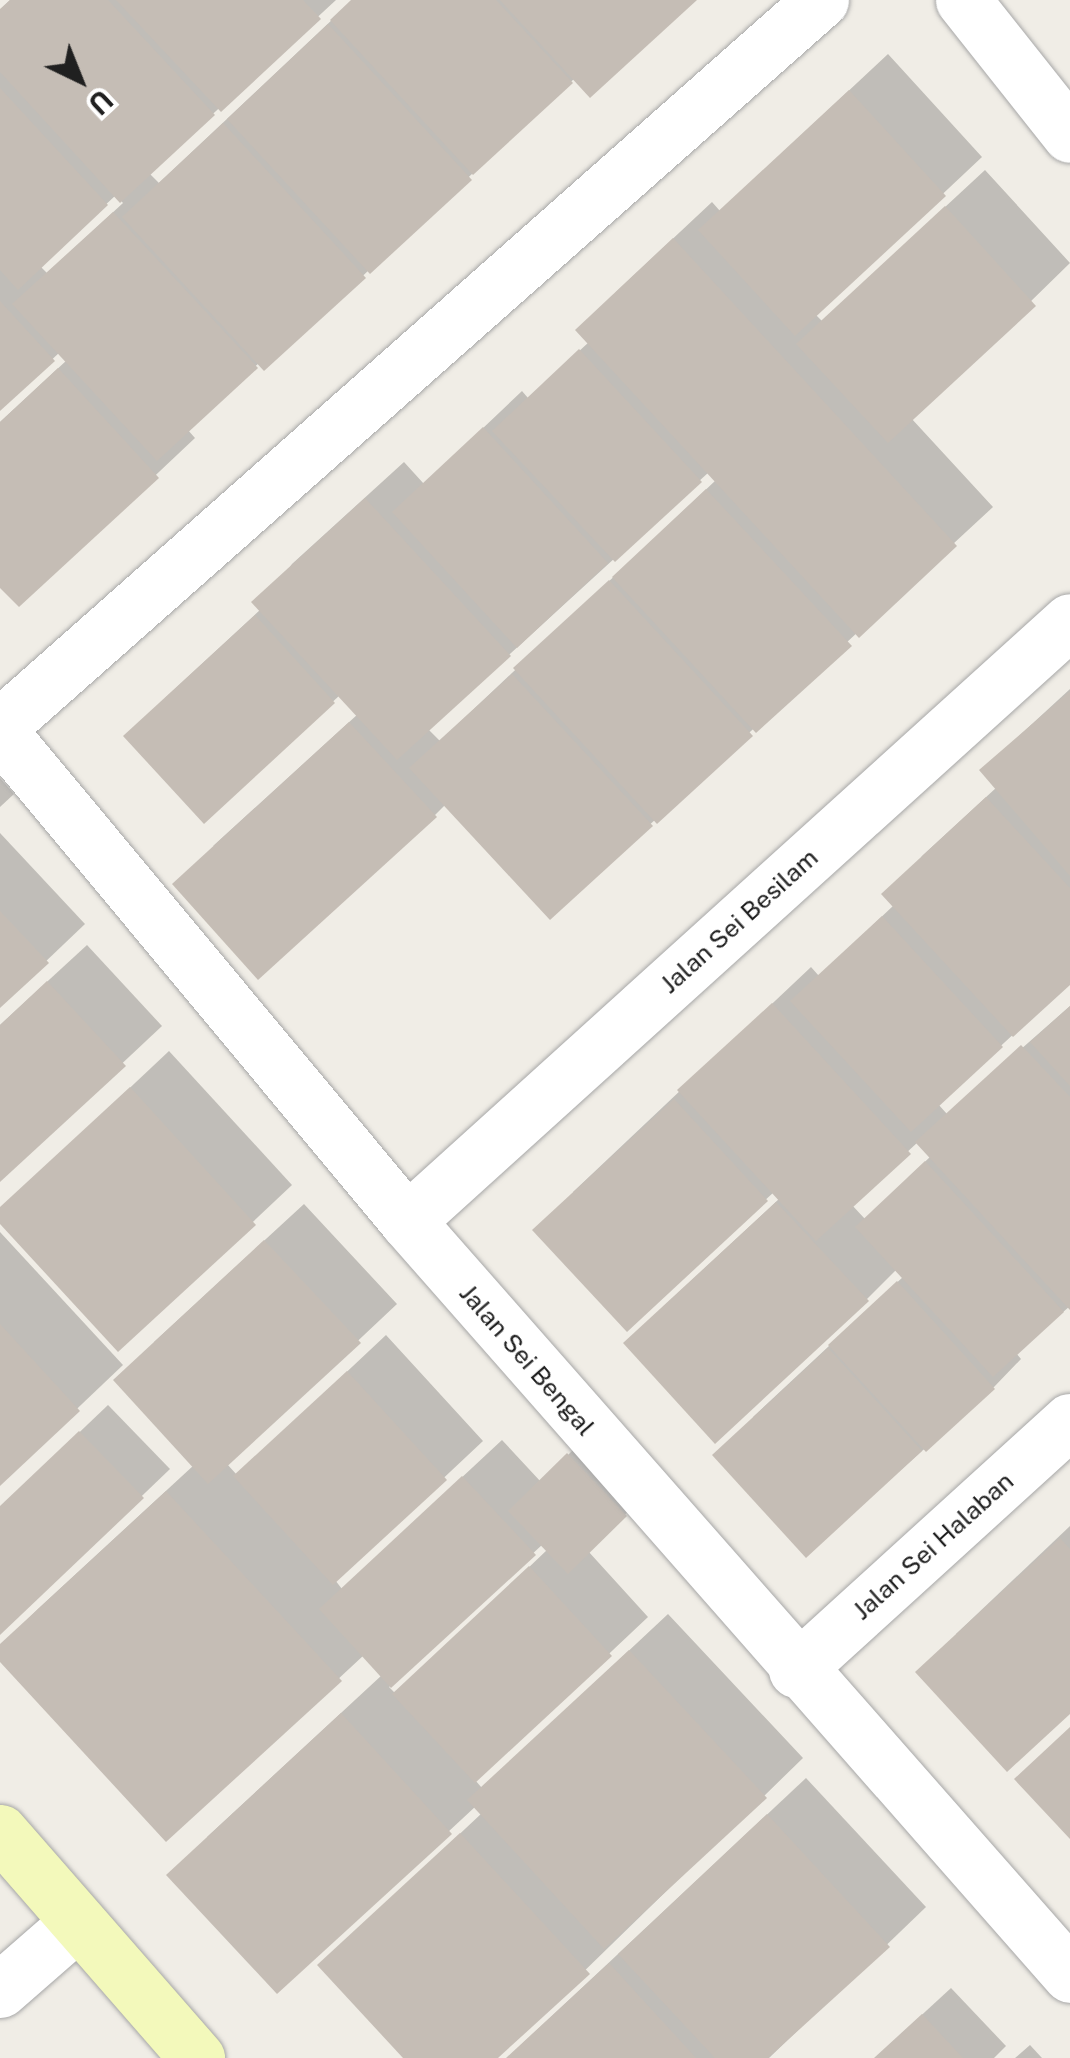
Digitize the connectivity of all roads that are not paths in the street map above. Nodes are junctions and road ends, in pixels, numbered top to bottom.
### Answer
1 (820, 0) edge
2 (964, 0) edge
3 (1070, 135) edge
4 (1070, 621) edge
5 (0, 729) edge
6 (407, 1221) junction
7 (1070, 1421) edge
8 (796, 1670) junction
9 (0, 1832) edge
10 (78, 1922) junction
11 (1070, 1975) edge
12 (0, 1990) edge
13 (196, 2058) edge

1 - 5 street
2 - 3 street
4 - 6 street, Jalan Sei Besilam
5 - 6 street, Jalan Sei Bengal
6 - 8 street, Jalan Sei Bengal
7 - 8 street, Jalan Sei Halaban
8 - 11 street, Jalan Sei Bengal
9 - 10 main road
10 - 12 street
10 - 13 main road

